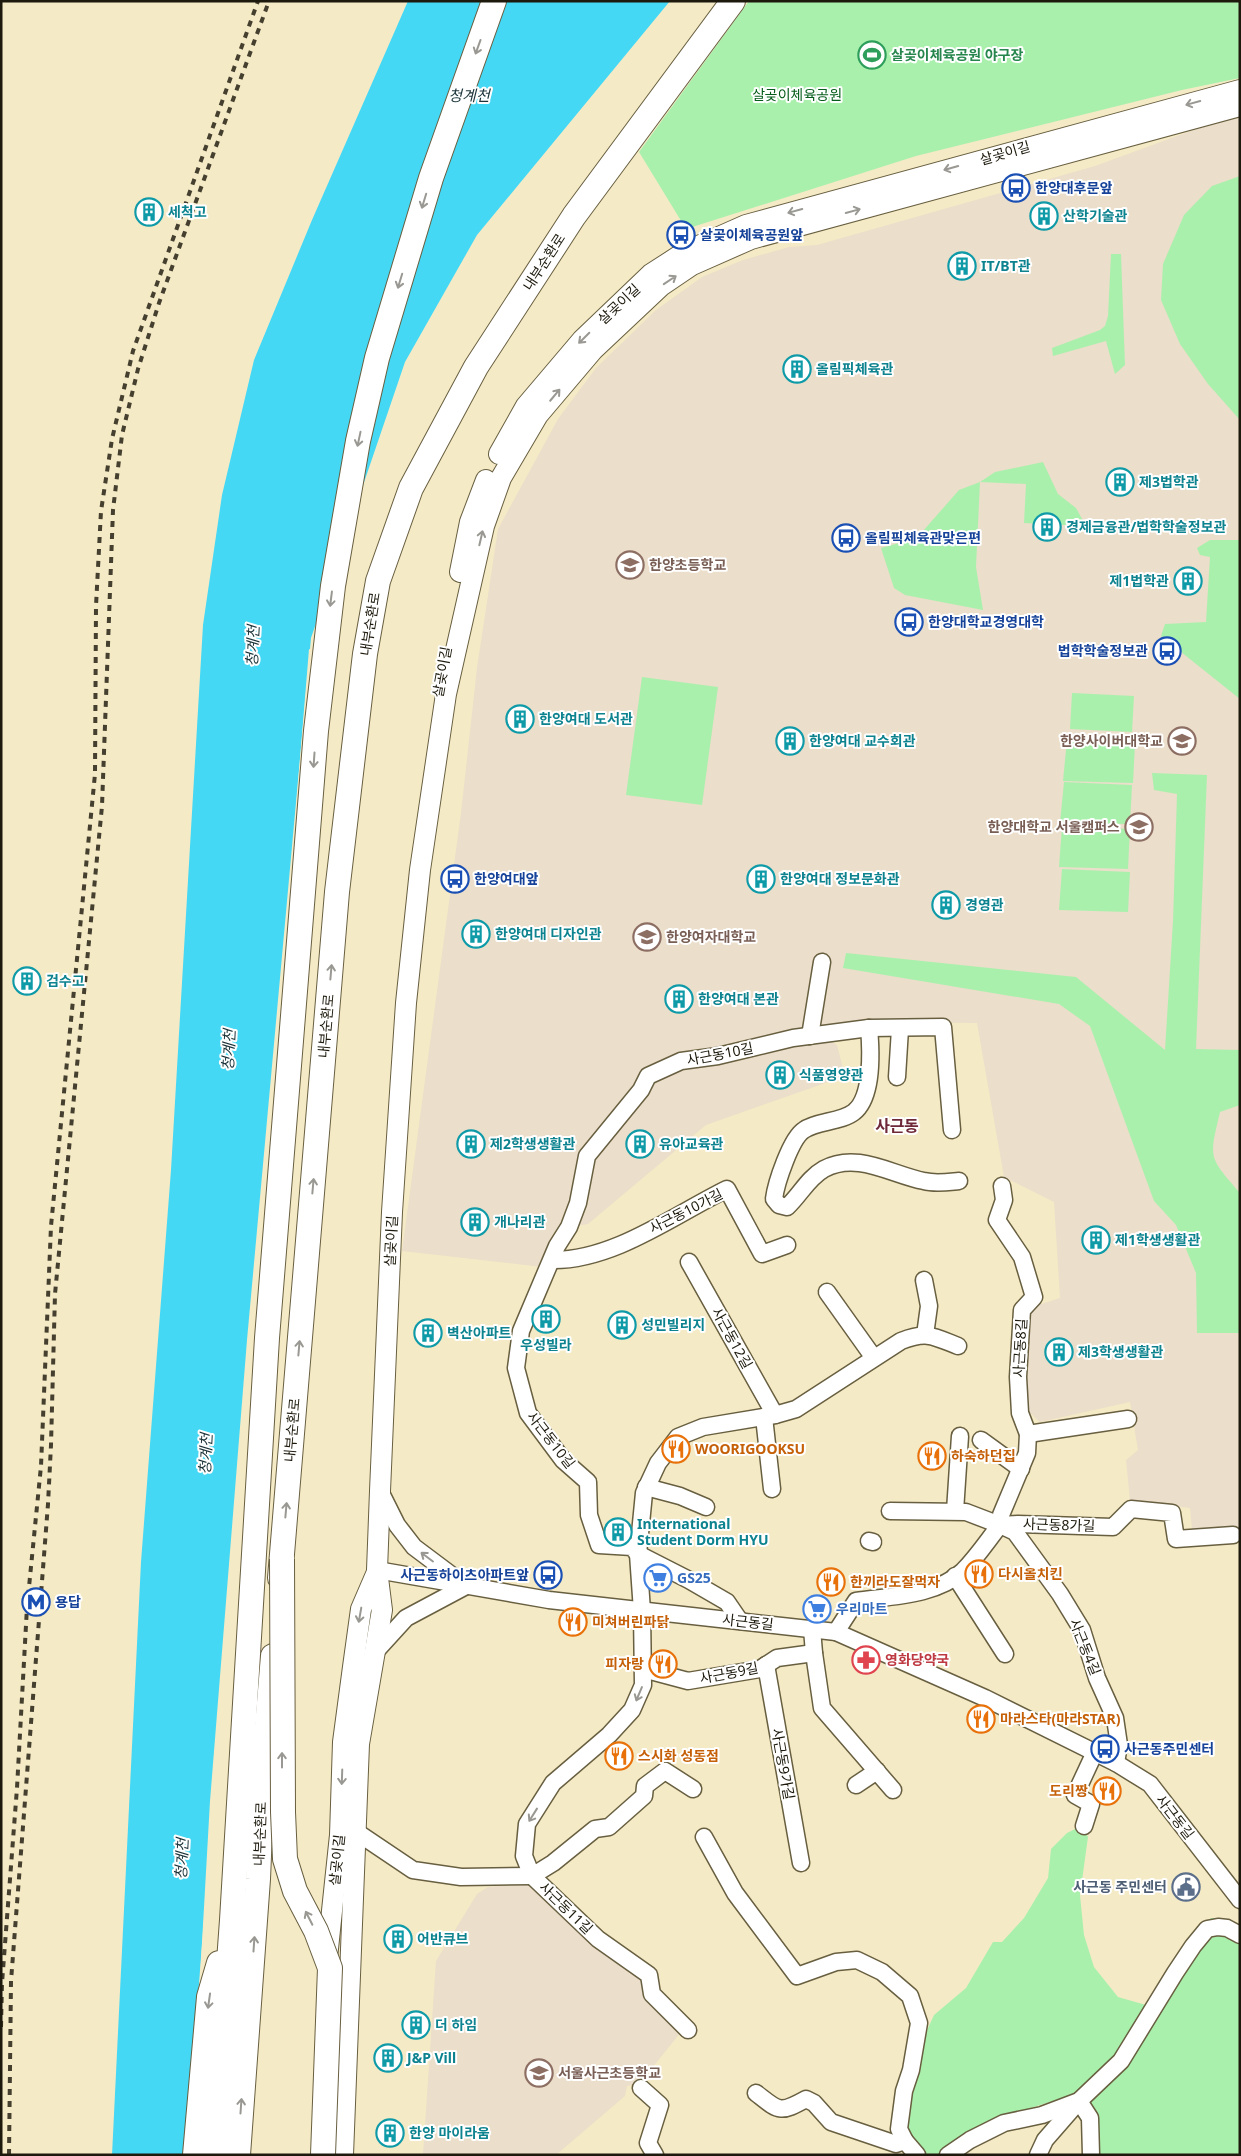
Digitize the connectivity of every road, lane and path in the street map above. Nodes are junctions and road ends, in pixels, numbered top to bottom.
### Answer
1 (494, 1) edge
2 (733, 1) edge
3 (1240, 90) edge
4 (1240, 106) edge
5 (415, 913) junction
6 (822, 962) dead end
7 (869, 1028) junction
8 (900, 1029) junction
9 (810, 1036) junction
10 (897, 1077) dead end
11 (952, 1130) dead end
12 (959, 1182) dead end
13 (1002, 1186) dead end
14 (787, 1244) dead end
15 (554, 1253) junction
16 (689, 1262) dead end
17 (924, 1280) dead end
18 (827, 1292) dead end
19 (926, 1335) junction
20 (958, 1346) dead end
21 (874, 1358) junction
22 (769, 1416) junction
23 (1128, 1419) dead end
24 (1028, 1434) junction
25 (960, 1436) dead end
26 (981, 1440) dead end
27 (1021, 1469) junction
28 (646, 1487) junction
29 (772, 1489) dead end
30 (380, 1492) junction
31 (706, 1507) dead end
32 (955, 1511) junction
33 (890, 1512) dead end
34 (1000, 1525) junction
35 (1233, 1535) dead end
36 (638, 1554) junction
37 (282, 1559) junction
38 (377, 1570) junction
39 (955, 1576) junction
40 (466, 1586) junction
41 (642, 1611) junction
42 (740, 1621) junction
43 (812, 1629) junction
44 (836, 1632) junction
45 (375, 1652) junction
46 (814, 1653) junction
47 (1005, 1654) dead end
48 (766, 1665) junction
49 (643, 1668) junction
50 (1095, 1752) junction
51 (1116, 1763) junction
52 (877, 1771) junction
53 (856, 1785) dead end
54 (693, 1789) dead end
55 (893, 1790) dead end
56 (1084, 1826) dead end
57 (356, 1831) junction
58 (704, 1837) dead end
59 (800, 1863) dead end
60 (532, 1876) junction
61 (1240, 1899) edge
62 (232, 1920) junction
63 (1240, 1936) edge
64 (688, 2030) dead end
65 (320, 2076) junction
66 (346, 2078) junction
67 (641, 2088) dead end
68 (756, 2093) dead end
69 (1080, 2101) junction
70 (905, 2141) junction
71 (195, 2155) edge
72 (215, 2155) edge
73 (238, 2155) edge
74 (315, 2155) edge
75 (323, 2155) edge
76 (343, 2155) edge
77 (655, 2155) edge
78 (917, 2155) edge
79 (948, 2155) edge
80 (1038, 2155) edge
81 (1091, 2155) edge

1 -> 62 highway, 내부순환로
37 -> 2 highway, 내부순환로
3 -> 5 main road, 살곶이길
5 -> 4 main road, 살곶이길
5 - 30 main road, 살곶이길
6 - 9 street
7 - 8 street, 사근동10길
7 - 9 street, 사근동10길
7 - 12 street
8 - 10 street
8 - 11 street, 사근동10길
9 - 15 street, 사근동10길
13 - 24 street, 사근동8길
14 - 15 street, 사근동10가길
15 - 36 street, 사근동10길
16 - 22 street, 사근동12길
17 - 19 street
18 - 21 street
19 - 20 street
19 - 21 street
21 - 22 street
22 - 28 street
22 - 29 street, 사근동12길
23 - 24 street
24 - 27 street, 사근동8길
25 - 32 street
26 - 27 street
27 - 34 street, 사근동8길
28 - 31 street
28 - 36 street
30 - 38 main road, 살곶이길
40 -> 30 street
32 - 33 street, 사근동8가길
32 - 34 street, 사근동8가길
34 - 35 street, 사근동8가길
34 - 39 street, 사근동8길
34 - 51 street, 사근동4길
36 - 41 street
36 - 42 street, 사근동10길
73 -> 37 highway, 내부순환로, bridge
75 -> 37 highway, bridge
38 - 40 street, 사근동길
38 - 45 main road, 살곶이길
38 -> 65 main road, 살곶이길
39 - 44 street, 사근동8길
39 - 47 street
40 - 41 street, 사근동길
40 - 45 street
41 - 42 street, 사근동길
41 - 49 street, 사근동11길
42 - 43 street, 사근동길
43 - 44 street, 사근동길
43 - 46 street
44 - 50 street, 사근동길
45 - 57 main road, 살곶이길
46 - 48 street, 사근동9길
46 - 52 street
48 - 49 street, 사근동9길
48 - 59 street, 사근동9가길
49 -> 60 street, 사근동11길
50 - 51 street, 사근동길
50 - 56 street
51 - 61 street, 사근동길
52 - 53 street
52 - 55 street
54 - 60 street
57 - 60 street
57 - 66 main road, 살곶이길
58 - 70 street
60 - 64 street, 사근동11길
62 -> 71 highway
62 - 72 highway, 내부순환로
63 - 69 street
65 - 66 main road
65 - 74 main road, 살곶이길
66 - 76 main road, 살곶이길
67 - 77 street
68 - 70 street
69 - 79 street
69 - 80 street
69 - 81 street
70 - 78 street

